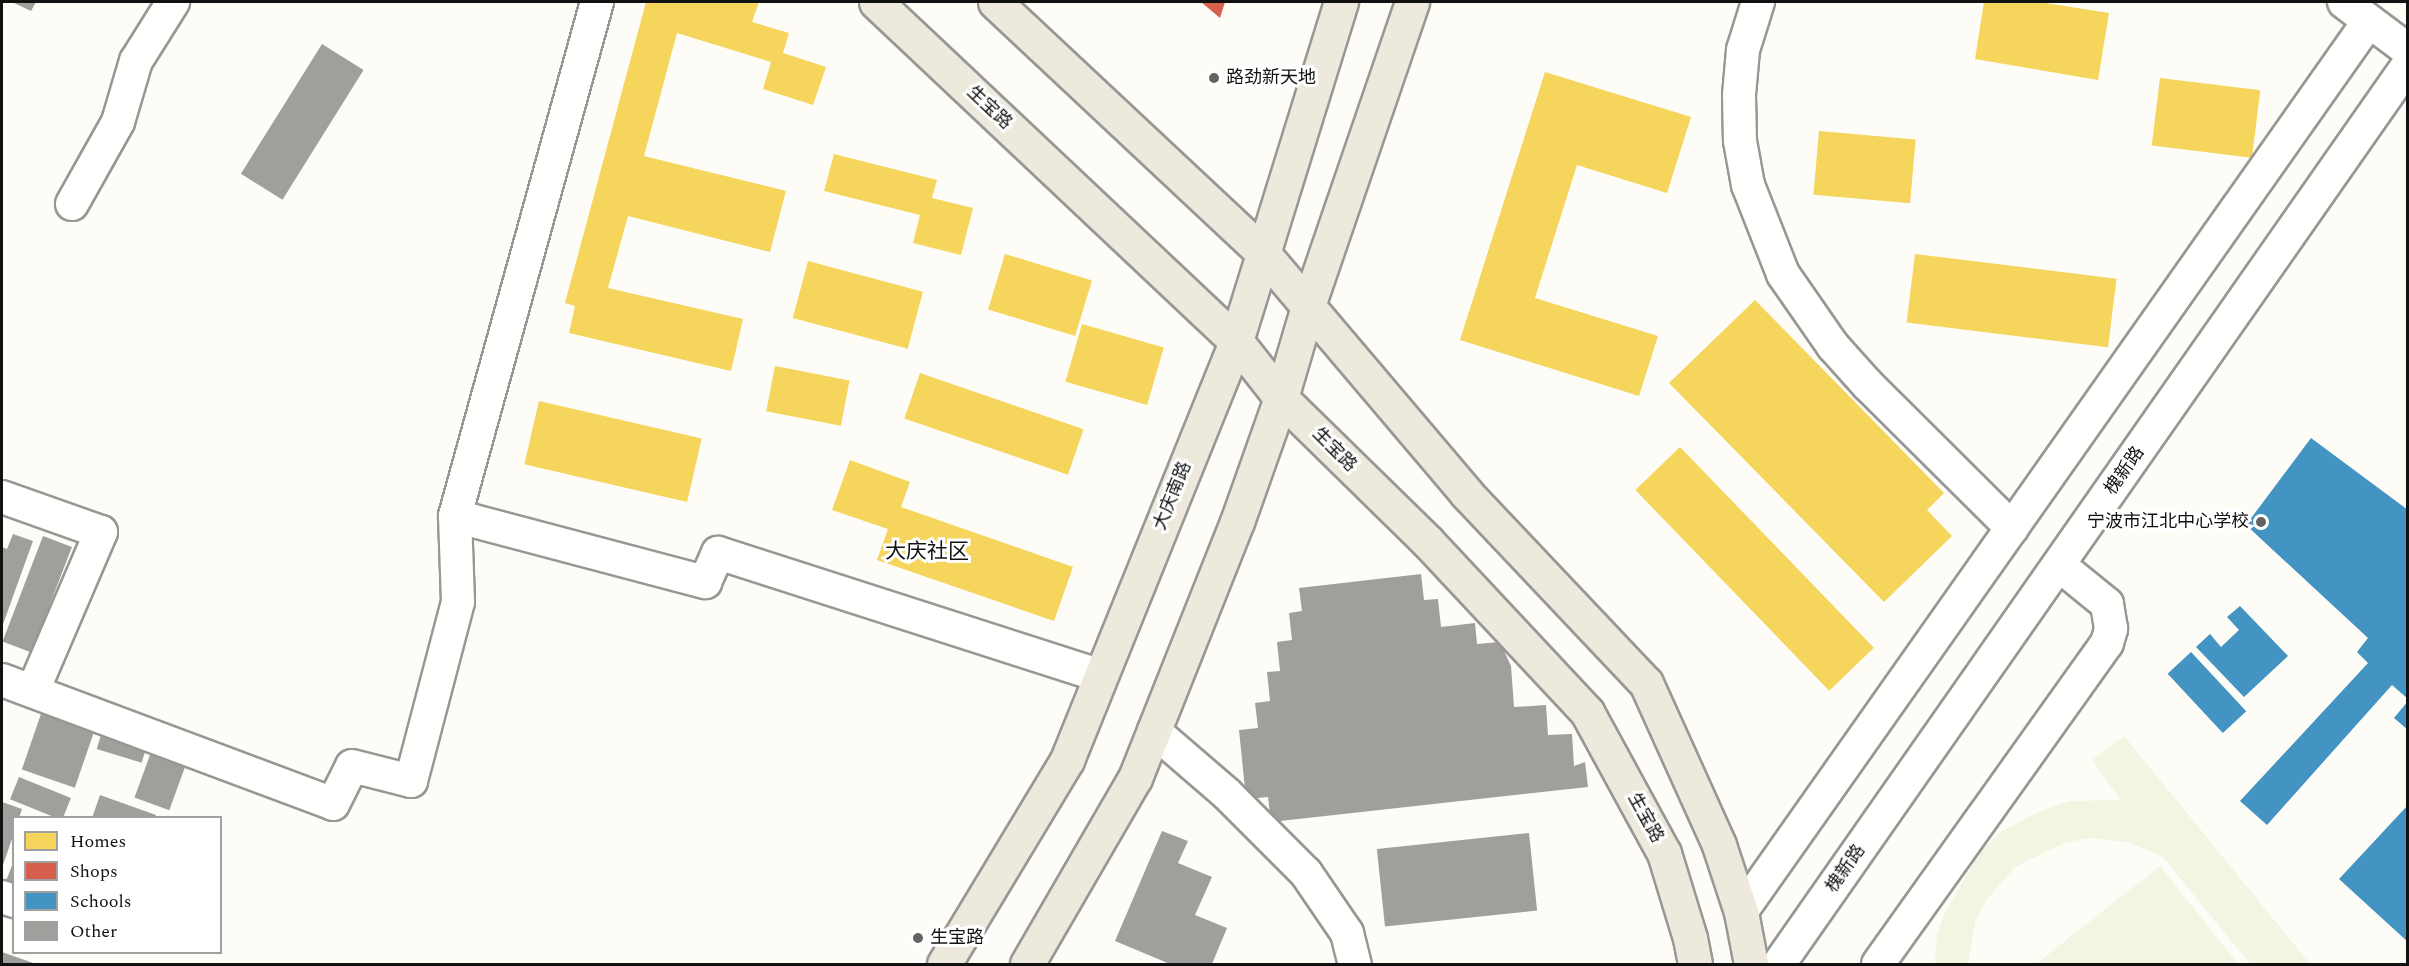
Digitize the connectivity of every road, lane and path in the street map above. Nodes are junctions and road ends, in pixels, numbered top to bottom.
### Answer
1 (173, 2) edge
2 (597, 2) edge
3 (876, 2) edge
4 (995, 2) edge
5 (1341, 2) edge
6 (1412, 2) edge
7 (1758, 2) edge
8 (2344, 2) edge
9 (2370, 21) junction
10 (2408, 50) edge
11 (2408, 65) edge
12 (72, 204) dead end
13 (1262, 252) junction
14 (1309, 303) junction
15 (1236, 341) junction
16 (1281, 398) junction
17 (2, 497) edge
18 (455, 516) junction
19 (2012, 528) junction
20 (2059, 565) junction
21 (1101, 676) junction
22 (2, 680) edge
23 (33, 691) junction
24 (1154, 730) junction
25 (1741, 912) junction
26 (944, 964) edge
27 (1028, 964) edge
28 (1355, 964) edge
29 (1695, 964) edge
30 (1751, 964) edge
31 (1779, 964) edge
32 (1878, 964) edge

1 - 12 street
2 - 18 street
3 - 15 main road, 生宝路
4 - 13 main road
5 - 13 main road, 大庆南路
6 - 14 main road
7 - 19 street
8 - 9 street
9 - 10 street
9 - 19 street
11 - 20 street, 槐新路
13 - 14 main road
13 - 15 main road, 大庆南路
14 - 16 main road
14 - 25 main road
15 - 16 main road, 生宝路
15 - 21 main road, 大庆南路
16 - 24 main road
16 - 29 main road, 生宝路
17 - 23 street
18 - 21 street
18 - 23 street
19 - 25 street
20 - 31 street, 槐新路
20 - 32 street
21 - 26 main road, 大庆南路
22 - 23 street
24 - 27 main road
24 - 28 street
25 - 30 main road

